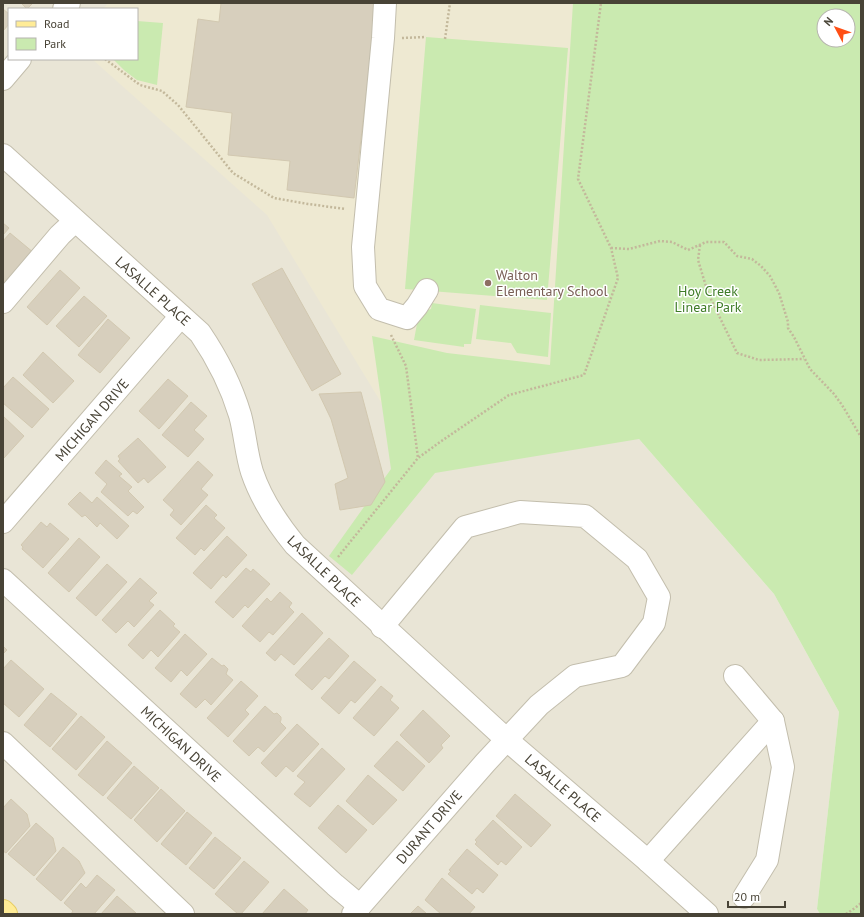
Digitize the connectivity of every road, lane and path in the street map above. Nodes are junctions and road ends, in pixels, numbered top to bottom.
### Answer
1 (385, 3) edge
2 (450, 3) edge
3 (601, 3) edge
4 (444, 39) dead end
5 (19, 60) edge
6 (106, 60) edge
7 (3, 79) edge
8 (3, 155) edge
9 (366, 211) junction
10 (75, 222) junction
11 (700, 245) junction
12 (611, 248) junction
13 (427, 290) dead end
14 (3, 302) edge
15 (379, 309) junction
16 (181, 316) junction
17 (804, 359) junction
18 (861, 437) edge
19 (418, 458) junction
20 (3, 522) edge
21 (324, 573) junction
22 (3, 580) edge
23 (382, 627) junction
24 (735, 676) dead end
25 (773, 720) junction
26 (507, 740) junction
27 (3, 743) edge
28 (648, 861) junction
29 (744, 897) dead end
30 (861, 903) edge
31 (356, 910) edge
32 (3, 911) edge
33 (6, 914) edge
34 (183, 914) edge
35 (707, 914) edge
36 (846, 914) edge

1 - 9 street
2 - 4 path
3 - 12 path
5 - 7 street
6 - 9 path
8 - 10 street, LASALLE PLACE
9 - 15 street
10 - 14 street
10 - 16 street, LASALLE PLACE
11 - 12 path
11 - 17 path
11 - 17 path
12 - 19 path
13 - 15 street
15 - 19 path
16 - 20 street, MICHIGAN DRIVE
16 - 21 street, LASALLE PLACE
17 - 18 path
19 - 21 path
21 - 23 street, LASALLE PLACE
22 - 31 street, MICHIGAN DRIVE
23 - 26 street, LASALLE PLACE
23 - 26 street, DURANT DRIVE
24 - 25 street
25 - 28 street
25 - 29 street
26 - 28 street, LASALLE PLACE
26 - 31 street, DURANT DRIVE
27 - 34 street
28 - 35 street, LASALLE PLACE
30 - 36 path
32 - 33 main road

